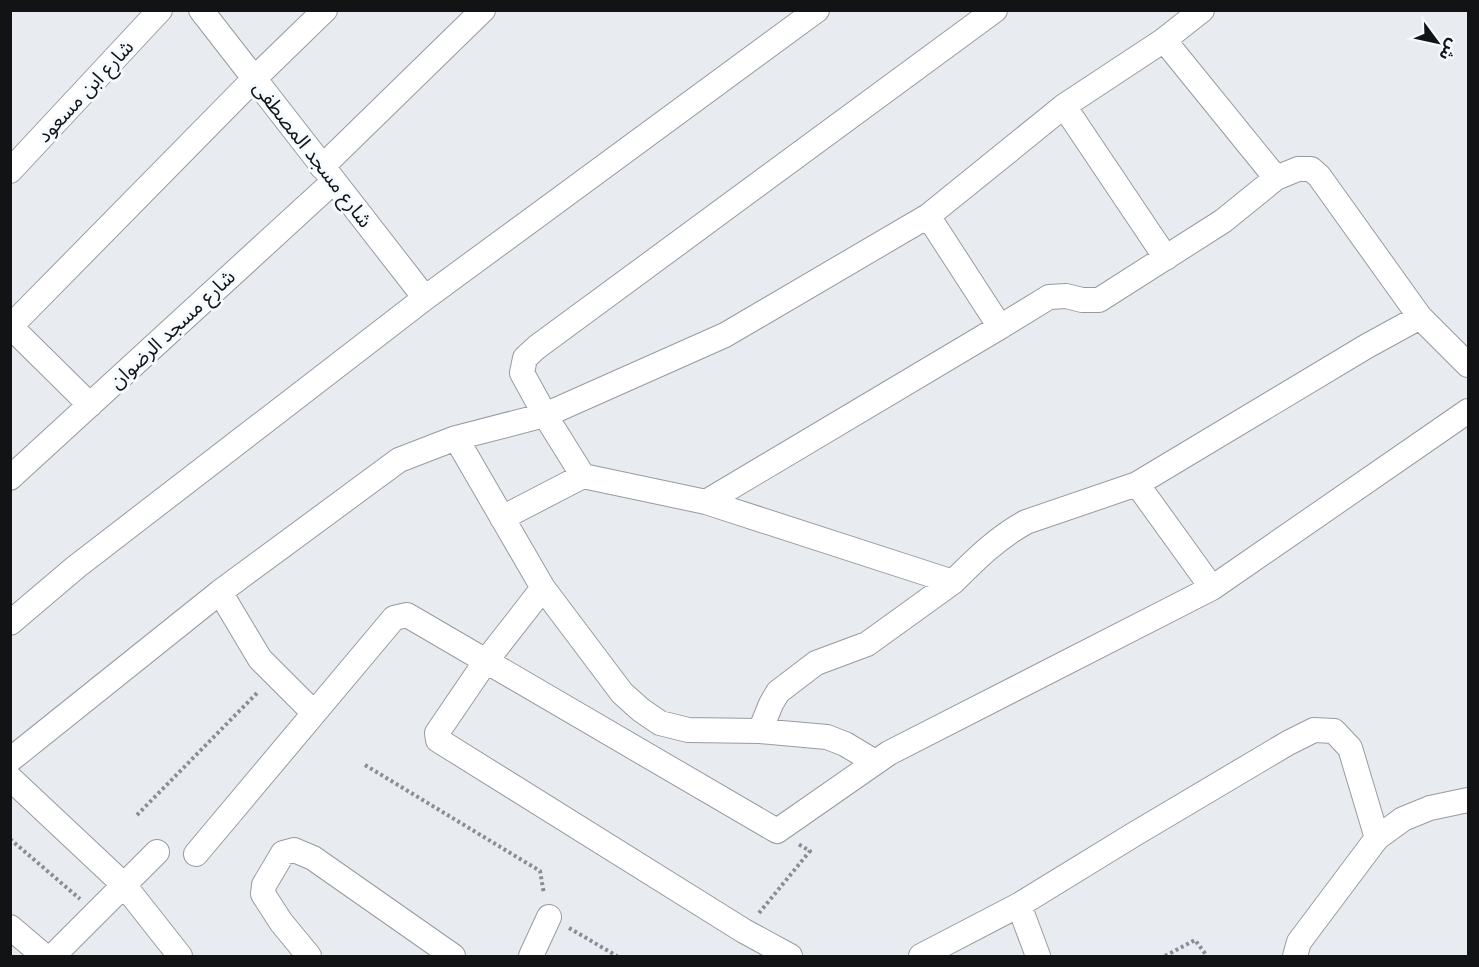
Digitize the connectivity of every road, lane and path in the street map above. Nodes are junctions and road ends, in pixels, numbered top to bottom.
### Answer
1 (160, 10) edge
2 (201, 10) edge
3 (325, 10) edge
4 (483, 10) edge
5 (817, 10) edge
6 (995, 10) edge
7 (1202, 10) edge
8 (1164, 40) junction
9 (254, 79) junction
10 (1064, 106) junction
11 (10, 171) edge
12 (328, 174) junction
13 (1276, 178) junction
14 (927, 216) junction
15 (1166, 258) junction
16 (424, 298) junction
17 (1420, 317) junction
18 (10, 327) edge
19 (1000, 327) junction
20 (1468, 365) edge
21 (90, 405) junction
22 (1468, 411) edge
23 (545, 415) junction
24 (456, 438) junction
25 (583, 476) junction
26 (10, 478) edge
27 (1137, 484) junction
28 (706, 502) junction
29 (502, 518) junction
30 (953, 582) junction
31 (543, 588) junction
32 (1212, 588) junction
33 (220, 592) junction
34 (10, 623) edge
35 (486, 661) junction
36 (274, 675) junction
37 (314, 713) junction
38 (760, 731) junction
39 (10, 760) edge
40 (875, 762) junction
41 (365, 765) dead end
42 (10, 778) edge
43 (1468, 800) edge
44 (137, 815) dead end
45 (777, 831) junction
46 (1377, 838) junction
47 (10, 839) edge
48 (157, 852) dead end
49 (196, 854) dead end
50 (124, 885) junction
51 (1019, 905) junction
52 (96, 913) junction
53 (549, 917) junction
54 (10, 927) edge
55 (744, 931) junction
56 (44, 957) edge
57 (53, 957) edge
58 (180, 957) edge
59 (309, 957) edge
60 (453, 957) edge
61 (531, 957) edge
62 (618, 957) edge
63 (790, 957) edge
64 (921, 957) edge
65 (1038, 957) edge
66 (1165, 957) edge
67 (1207, 957) edge
68 (1295, 957) edge

1 - 11 street, شارع ابن مسعود
2 - 9 street, شارع مسجد المصطفى
3 - 9 street
4 - 12 street, شارع مسجد الرضوان
5 - 16 street
6 - 23 street
7 - 8 street
8 - 10 street
8 - 13 street
9 - 12 street, شارع مسجد المصطفى
9 - 18 street
10 - 14 street
10 - 15 street
12 - 16 street, شارع مسجد المصطفى
12 - 21 street, شارع مسجد الرضوان
13 - 15 street
13 - 17 street
14 - 19 street
14 - 23 street
15 - 19 street
16 - 34 street
17 - 20 street
17 - 27 street
18 - 21 street
19 - 28 street
21 - 26 street, شارع مسجد الرضوان
22 - 32 street
23 - 24 street
23 - 25 street
24 - 29 street
24 - 33 street
25 - 28 street
25 - 29 street
27 - 30 street
27 - 32 street
28 - 30 street
29 - 31 street
30 - 38 street
31 - 35 street
31 - 38 street
32 - 40 street
33 - 36 street
33 - 39 street
35 - 37 street
35 - 45 street
35 - 55 street
36 - 37 street
36 - 44 path
37 - 49 street
38 - 40 street
40 - 45 street
41 - 53 path
42 - 50 street
43 - 46 street
45 - 55 path
46 - 51 street
46 - 68 street
47 - 52 path
48 - 50 street
50 - 52 street
50 - 58 street
51 - 64 street
51 - 65 street
52 - 57 street
53 - 61 street
53 - 62 path
54 - 56 street
55 - 63 street
59 - 60 street
66 - 67 path

